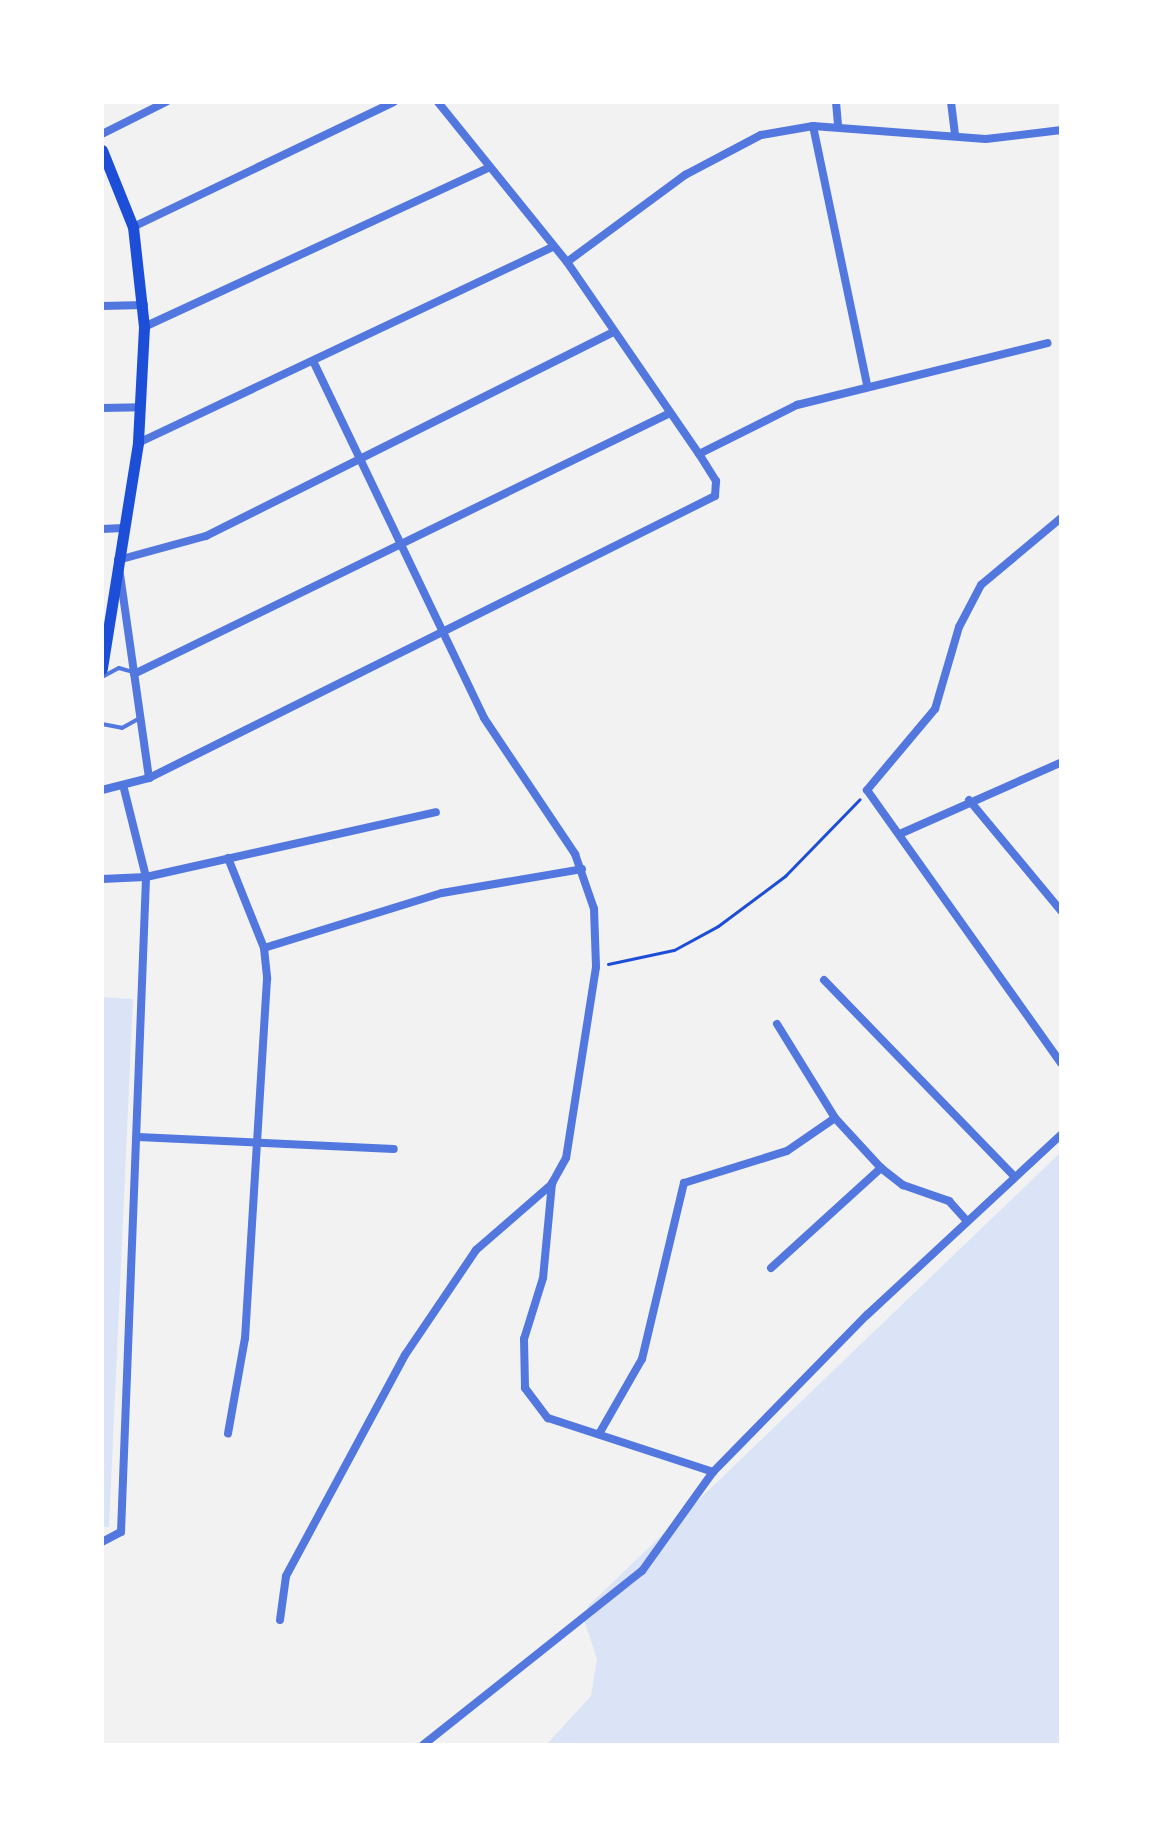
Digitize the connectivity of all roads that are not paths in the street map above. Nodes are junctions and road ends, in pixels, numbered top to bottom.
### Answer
1 (166, 102) edge
2 (394, 102) edge
3 (438, 102) edge
4 (836, 102) edge
5 (951, 102) edge
6 (813, 126) junction
7 (838, 126) junction
8 (1061, 130) edge
9 (102, 134) edge
10 (955, 135) junction
11 (102, 150) edge
12 (490, 167) junction
13 (133, 227) junction
14 (554, 246) junction
15 (567, 262) junction
16 (144, 305) junction
17 (102, 306) edge
18 (144, 327) junction
19 (614, 332) junction
20 (1047, 343) dead end
21 (315, 365) junction
22 (867, 385) junction
23 (141, 407) junction
24 (102, 408) edge
25 (670, 413) junction
26 (138, 443) junction
27 (699, 454) junction
28 (360, 460) junction
29 (1061, 518) edge
30 (123, 528) junction
31 (102, 529) edge
32 (400, 546) junction
33 (118, 560) junction
34 (441, 633) junction
35 (104, 645) edge
36 (102, 669) edge
37 (134, 674) junction
38 (102, 677) edge
39 (140, 717) junction
40 (102, 724) edge
41 (1060, 763) edge
42 (149, 778) junction
43 (124, 789) junction
44 (102, 790) edge
45 (969, 800) junction
46 (436, 812) dead end
47 (902, 833) junction
48 (228, 858) junction
49 (582, 869) junction
50 (146, 877) junction
51 (102, 879) edge
52 (1061, 911) edge
53 (264, 948) junction
54 (824, 980) dead end
55 (777, 1024) dead end
56 (1061, 1063) edge
57 (835, 1118) junction
58 (1061, 1135) edge
59 (138, 1137) junction
60 (253, 1144) junction
61 (394, 1149) dead end
62 (881, 1168) junction
63 (1015, 1177) junction
64 (552, 1183) junction
65 (967, 1221) junction
66 (771, 1268) dead end
67 (228, 1433) dead end
68 (599, 1434) junction
69 (713, 1472) junction
70 (102, 1542) edge
71 (280, 1620) dead end
72 (423, 1745) edge

1 - 9 street
2 - 13 street
3 - 12 street
4 - 7 street
5 - 10 street
6 - 7 street
6 - 15 street
6 - 22 street
7 - 10 street
8 - 10 street
11 - 13 main road
12 - 14 street
12 - 18 street
13 - 16 main road
14 - 15 street
14 - 21 street
15 - 19 street
16 - 17 street
16 - 18 main road
18 - 23 main road
19 - 25 street
19 - 28 street
20 - 22 street
21 - 26 street
21 - 28 street
22 - 27 street
23 - 24 street
23 - 26 main road
25 - 27 street
25 - 32 street
26 - 30 main road
27 - 34 street
28 - 32 street
28 - 33 street
29 - 47 street
30 - 31 street
30 - 33 main road
32 - 34 street
32 - 37 street
33 - 35 main road
33 - 37 street
34 - 42 street
34 - 49 street
35 - 36 main road
37 - 38 lane
37 - 39 street
39 - 40 lane
39 - 42 street
41 - 45 street
42 - 43 street
43 - 44 street
43 - 50 street
45 - 47 street
45 - 52 street
46 - 48 street
47 - 56 street
48 - 50 street
48 - 53 street
49 - 53 street
49 - 64 street
50 - 51 street
50 - 59 street
53 - 60 street
54 - 63 street
55 - 57 street
57 - 62 street
57 - 68 street
58 - 63 street
59 - 60 street
59 - 70 street
60 - 61 street
60 - 67 street
62 - 65 street
62 - 66 street
63 - 65 street
64 - 68 street
64 - 71 street
65 - 69 street
68 - 69 street
69 - 72 street

